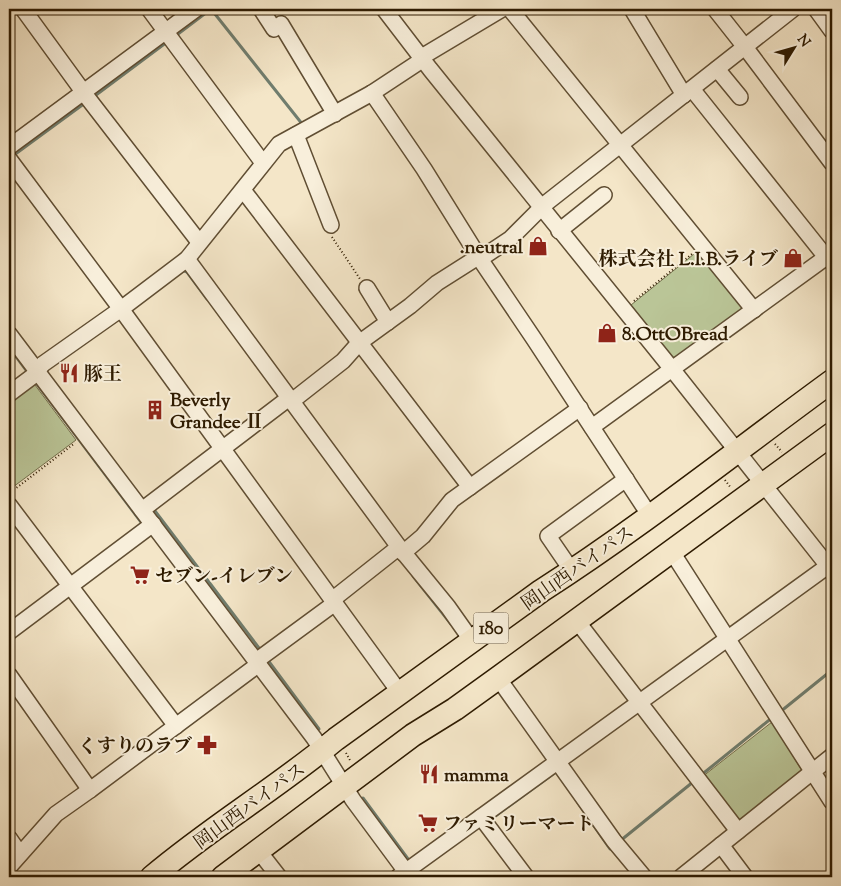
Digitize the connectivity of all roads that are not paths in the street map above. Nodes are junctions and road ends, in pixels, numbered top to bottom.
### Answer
1 (23, 9) edge
2 (149, 9) edge
3 (196, 9) edge
4 (261, 9) edge
5 (384, 9) edge
6 (502, 9) edge
7 (510, 9) edge
8 (632, 9) edge
9 (714, 9) edge
10 (794, 9) edge
11 (816, 9) edge
12 (481, 14) edge
13 (832, 31) edge
14 (169, 36) junction
15 (745, 47) junction
16 (422, 59) junction
17 (720, 71) junction
18 (372, 93) junction
19 (692, 93) junction
20 (87, 97) junction
21 (740, 97) dead end
22 (335, 114) junction
23 (303, 131) junction
24 (9, 147) edge
25 (623, 149) junction
26 (9, 159) edge
27 (263, 163) junction
28 (832, 163) edge
29 (243, 190) junction
30 (604, 195) dead end
31 (541, 208) junction
32 (331, 225) road end
33 (559, 231) junction
34 (199, 242) junction
35 (829, 255) edge
36 (186, 259) junction
37 (479, 261) junction
38 (367, 288) road end
39 (122, 309) junction
40 (754, 310) junction
41 (388, 322) junction
42 (9, 334) edge
43 (359, 343) junction
44 (672, 369) junction
45 (38, 371) junction
46 (832, 381) edge
47 (9, 394) edge
48 (287, 401) junction
49 (577, 410) junction
50 (592, 427) junction
51 (832, 434) edge
52 (223, 448) junction
53 (738, 451) junction
54 (623, 481) junction
55 (765, 484) junction
56 (470, 487) junction
57 (9, 505) edge
58 (142, 510) junction
59 (650, 516) junction
60 (153, 524) junction
61 (397, 550) junction
62 (672, 552) junction
63 (831, 566) edge
64 (572, 571) junction
65 (69, 586) junction
66 (334, 601) junction
67 (577, 621) junction
68 (9, 632) edge
69 (725, 640) junction
70 (472, 641) junction
71 (261, 659) junction
72 (9, 675) edge
73 (498, 678) junction
74 (400, 693) junction
75 (640, 703) junction
76 (176, 726) junction
77 (333, 750) junction
78 (832, 756) edge
79 (554, 765) junction
80 (811, 774) junction
81 (344, 786) junction
82 (90, 790) junction
83 (832, 802) edge
84 (484, 821) junction
85 (738, 831) junction
86 (9, 838) edge
87 (721, 845) junction
88 (258, 850) junction
89 (20, 854) junction
90 (9, 867) edge
91 (408, 872) edge
92 (152, 877) edge
93 (223, 877) edge
94 (279, 877) edge
95 (526, 877) edge
96 (644, 877) edge
97 (681, 877) edge
98 (745, 877) edge

1 - 20 street
2 - 14 street
3 - 14 street
4 - 22 street
5 - 16 street
6 - 12 street
7 - 25 street
8 - 19 street
9 - 15 street
10 - 15 street
11 - 13 street
12 - 16 street
14 - 20 street
14 - 27 street
15 - 17 street
15 - 28 street
16 - 18 street
16 - 31 street
17 - 19 street
17 - 21 street
18 - 22 street
18 - 37 street
19 - 25 street
19 - 35 street
20 - 24 street
20 - 34 street
22 - 23 street
23 - 27 street
23 - 32 street
25 - 31 street
25 - 40 street
26 - 39 street
27 - 29 street
29 - 34 street
29 - 43 street
30 - 33 street
31 - 33 street
31 - 37 street
33 - 44 street
34 - 36 street
35 - 40 street
36 - 39 street
36 - 48 street
37 - 41 street
37 - 49 street
38 - 41 street
39 - 45 street
39 - 52 street
40 - 44 street
41 - 43 street
42 - 45 street
43 - 48 street
43 - 56 street
44 - 50 street
44 - 53 street
45 - 47 street
45 - 58 street
46 - 53 highway, 岡山西バイパス / 180
48 - 52 street
48 - 61 street
49 - 50 street
49 - 56 street
50 - 54 street
51 - 55 highway, 180
52 - 58 street
52 - 66 street
53 - 55 street
53 - 59 highway, 岡山西バイパス / 180
54 - 59 street
54 - 64 street
55 - 62 highway, 180
55 - 63 street
56 - 61 street
57 - 65 street
58 - 60 street
59 - 64 highway, 岡山西バイパス / 180
60 - 65 street
60 - 71 street
61 - 66 street
61 - 70 street
62 - 67 highway, 180
62 - 69 street
63 - 69 street
64 - 70 highway, 岡山西バイパス / 180
65 - 68 street
65 - 76 street
66 - 71 street
66 - 74 street
67 - 73 highway, 180
67 - 75 street
69 - 75 street
69 - 80 street
70 - 74 highway, 岡山西バイパス / 180
71 - 76 street
71 - 77 street
72 - 82 street
73 - 79 street
73 - 81 highway, 180
74 - 77 highway, 岡山西バイパス / 180
75 - 79 street
75 - 85 street
76 - 82 street
77 - 81 street
77 - 92 highway, 岡山西バイパス / 180
78 - 80 street
79 - 84 street
79 - 96 street
80 - 83 street
80 - 85 street
81 - 88 highway, 180
81 - 91 street
82 - 89 street
84 - 91 street
84 - 95 street
85 - 87 street
86 - 89 street
87 - 97 street
87 - 98 street
88 - 93 highway, 180
88 - 94 street
89 - 90 street

